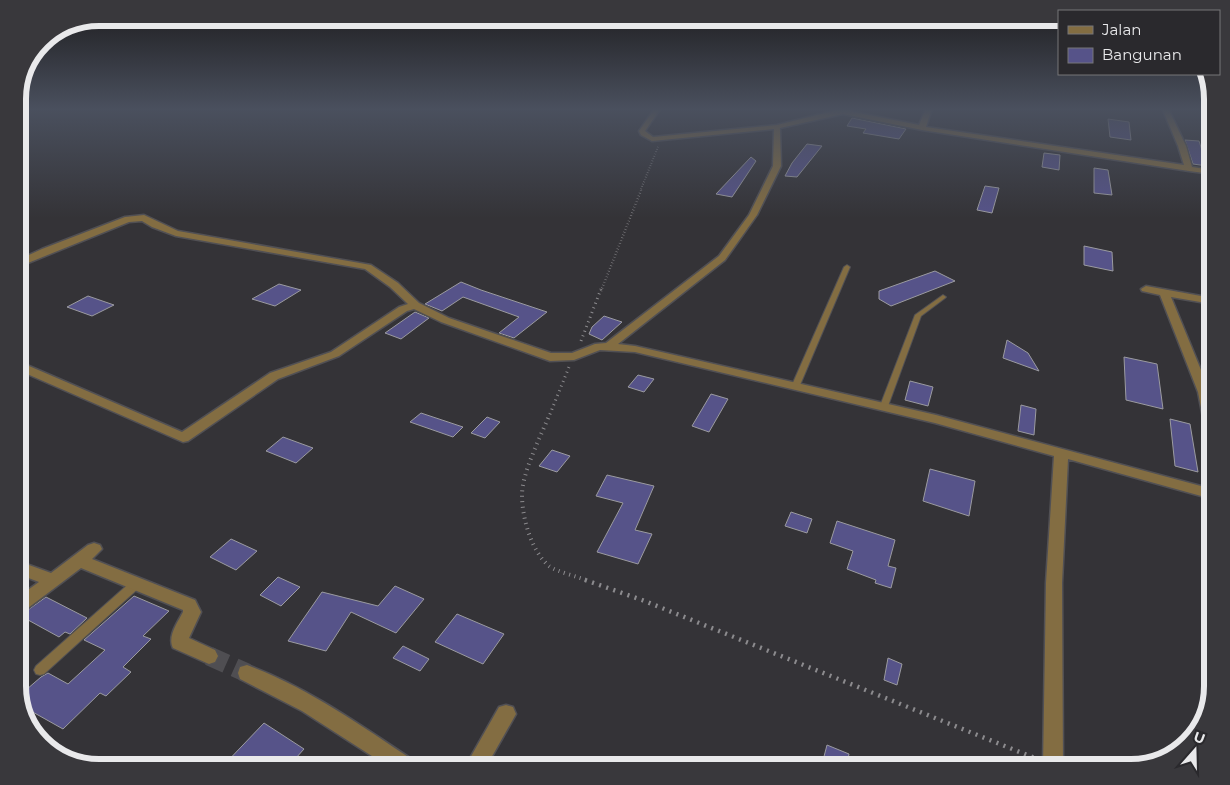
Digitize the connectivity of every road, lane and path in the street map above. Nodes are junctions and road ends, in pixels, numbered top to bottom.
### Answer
1 (658, 145) edge
2 (777, 145) edge
3 (1030, 145) edge
4 (1181, 145) edge
5 (1189, 169) junction
6 (1204, 171) edge
7 (26, 261) edge
8 (847, 267) dead end
9 (1146, 289) dead end
10 (1164, 292) junction
11 (943, 297) dead end
12 (1204, 300) edge
13 (415, 305) junction
14 (610, 345) junction
15 (574, 356) junction
16 (26, 369) edge
17 (796, 385) junction
18 (1204, 392) edge
19 (884, 406) junction
20 (1061, 452) junction
21 (1204, 492) edge
22 (94, 549) dead end
23 (79, 561) junction
24 (26, 570) edge
25 (52, 581) junction
26 (137, 583) junction
27 (26, 600) edge
28 (210, 656) tunnel mouth
29 (40, 670) dead end
30 (247, 673) tunnel mouth
31 (506, 714) dead end
32 (393, 759) edge
33 (480, 759) edge
34 (1033, 759) edge
35 (1053, 759) edge

1 - 15 path
2 - 14 street
3 - 5 street
4 - 5 street
5 - 6 street
7 - 13 street
8 - 17 lane
9 - 10 street
10 - 12 street
10 - 18 street
11 - 19 lane
13 - 15 street
13 - 16 street
14 - 15 street
14 - 17 street
15 - 34 path
17 - 19 street
19 - 20 street
20 - 21 street
20 - 35 street
22 - 23 street
23 - 25 street
23 - 26 street
24 - 25 street
25 - 27 street
26 - 28 street
26 - 29 lane
30 - 32 street
31 - 33 street

